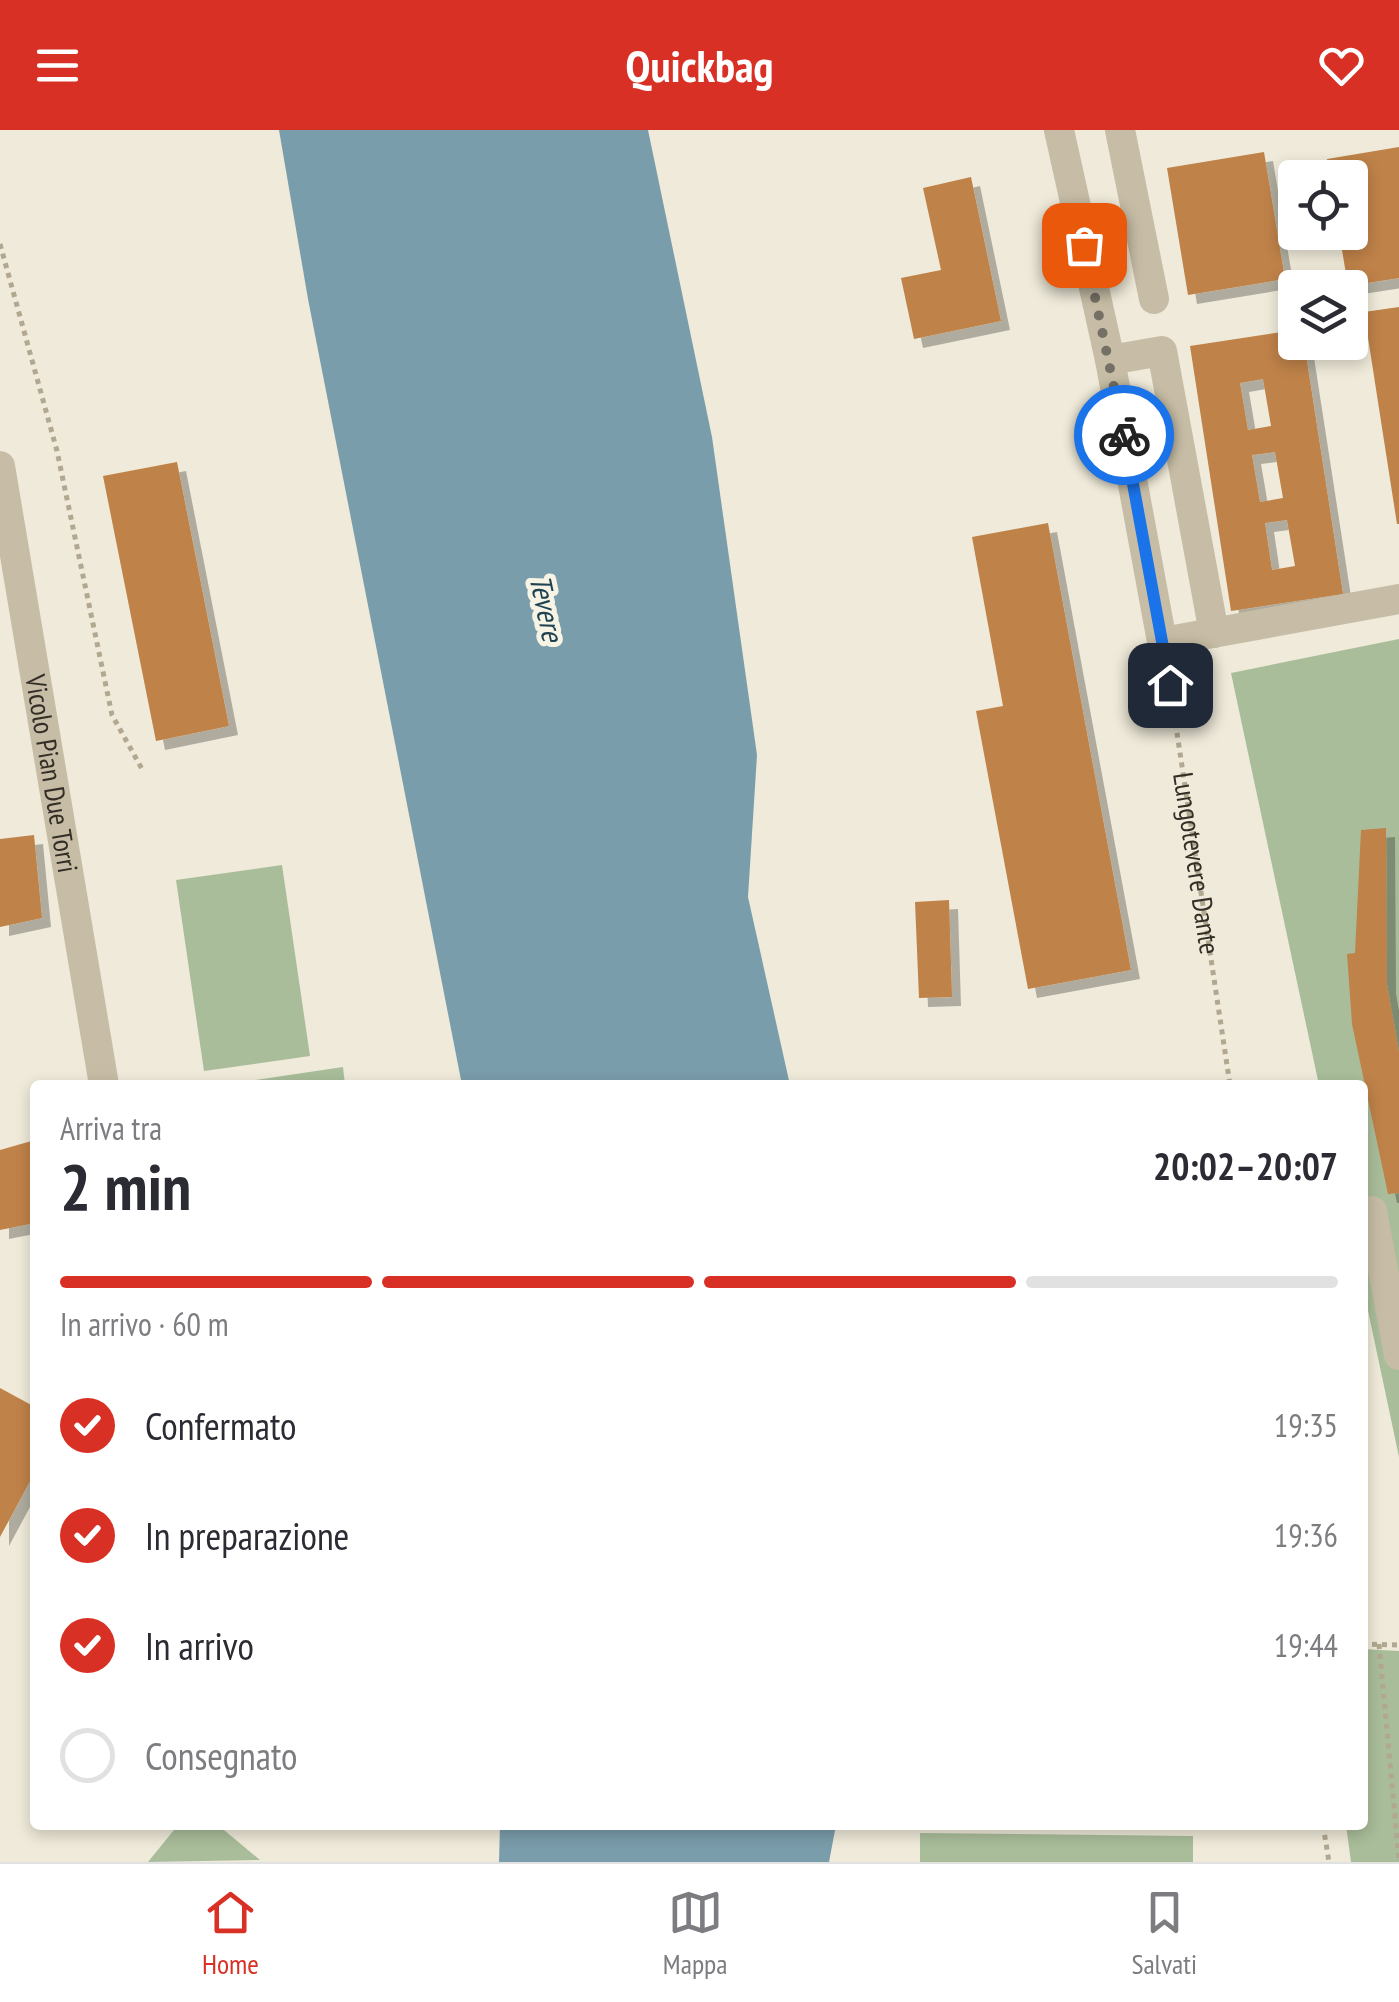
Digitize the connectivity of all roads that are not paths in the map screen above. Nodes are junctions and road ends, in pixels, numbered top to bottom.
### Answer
1 (1059, 130) edge
2 (1120, 130) edge
3 (1154, 299) dead end
4 (1110, 360) junction
5 (0, 466) edge
6 (1399, 599) edge
7 (1214, 632) junction
8 (1163, 642) junction
9 (1170, 685) road end
10 (103, 1080) edge
11 (1372, 1211) dead end
12 (1399, 1355) edge

1 - 4 street
2 - 3 street
4 - 7 street
4 - 8 street
5 - 10 street, Vicolo Pian Due Torri
6 - 7 street
7 - 8 street
8 - 9 street
11 - 12 street

